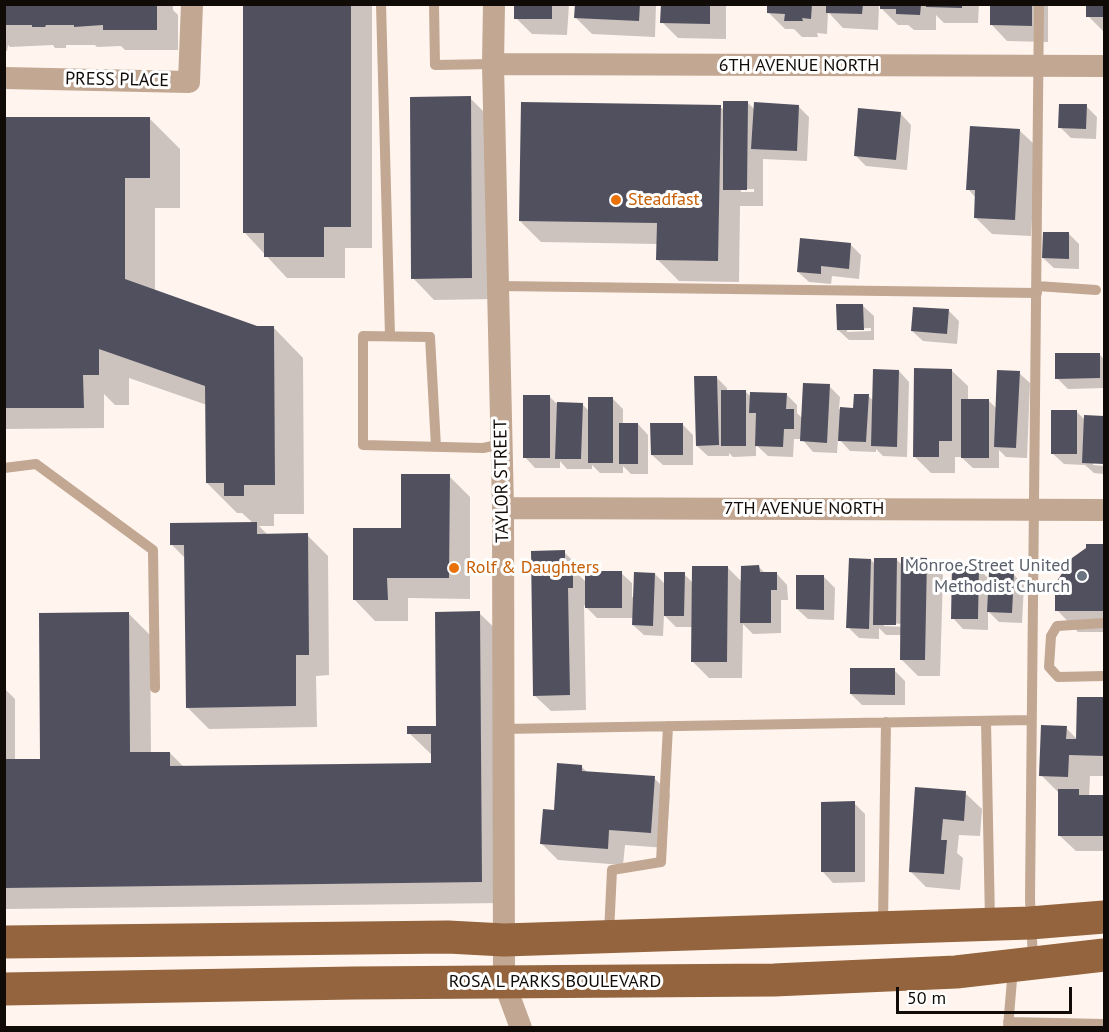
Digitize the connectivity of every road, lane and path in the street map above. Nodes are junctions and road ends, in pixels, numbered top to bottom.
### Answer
1 (192, 4) edge
2 (381, 4) edge
3 (434, 4) edge
4 (494, 4) edge
5 (1039, 4) edge
6 (493, 64) junction
7 (1038, 65) junction
8 (1104, 66) edge
9 (4, 78) edge
10 (499, 286) junction
11 (1037, 289) junction
12 (1095, 290) dead end
13 (390, 336) junction
14 (502, 444) junction
15 (436, 447) junction
16 (4, 468) edge
17 (503, 508) junction
18 (1033, 510) junction
19 (1104, 510) edge
20 (1104, 623) edge
21 (1104, 676) edge
22 (155, 688) dead end
23 (986, 720) junction
24 (1031, 720) junction
25 (886, 722) junction
26 (668, 726) junction
27 (503, 729) junction
28 (1104, 917) edge
29 (1030, 923) junction
30 (990, 924) junction
31 (883, 928) junction
32 (609, 937) junction
33 (504, 940) junction
34 (4, 942) edge
35 (1104, 955) edge
36 (1023, 963) junction
37 (504, 982) junction
38 (4, 988) edge
39 (1104, 1024) edge
40 (1008, 1025) edge
41 (1067, 1025) edge
42 (1088, 1026) edge
43 (521, 1028) edge

1 - 9 street, PRESS PLACE
2 - 13 lane
3 - 6 lane
4 - 6 street, TAYLOR STREET
5 - 7 lane
6 - 7 street, 6TH AVENUE NORTH
6 - 10 street, TAYLOR STREET
7 - 8 street, 6TH AVENUE NORTH
7 - 11 lane
10 - 11 lane
10 - 14 street, TAYLOR STREET
11 - 12 lane
11 - 18 lane
13 - 15 lane
13 - 15 lane
14 - 15 lane
14 - 17 street, TAYLOR STREET
16 - 22 lane
17 - 18 street, 7TH AVENUE NORTH
17 - 27 street, TAYLOR STREET
18 - 19 street, 7TH AVENUE NORTH
18 - 24 lane
20 - 21 lane
23 - 24 lane
23 - 25 lane
23 - 30 lane
24 - 29 lane
25 - 26 lane
25 - 31 lane
26 - 27 lane
26 - 32 lane
27 - 33 street, TAYLOR STREET
28 - 29 main road
29 - 30 main road
29 - 36 lane
30 - 31 main road
31 - 32 main road
32 - 33 main road
33 - 34 main road
33 - 37 street, TAYLOR STREET
35 - 36 main road, ROSA L PARKS BOULEVARD
36 - 37 main road, ROSA L PARKS BOULEVARD
36 - 40 lane
37 - 38 main road, ROSA L PARKS BOULEVARD
37 - 43 street, TAYLOR STREET
39 - 42 lane
40 - 41 lane
41 - 42 lane

